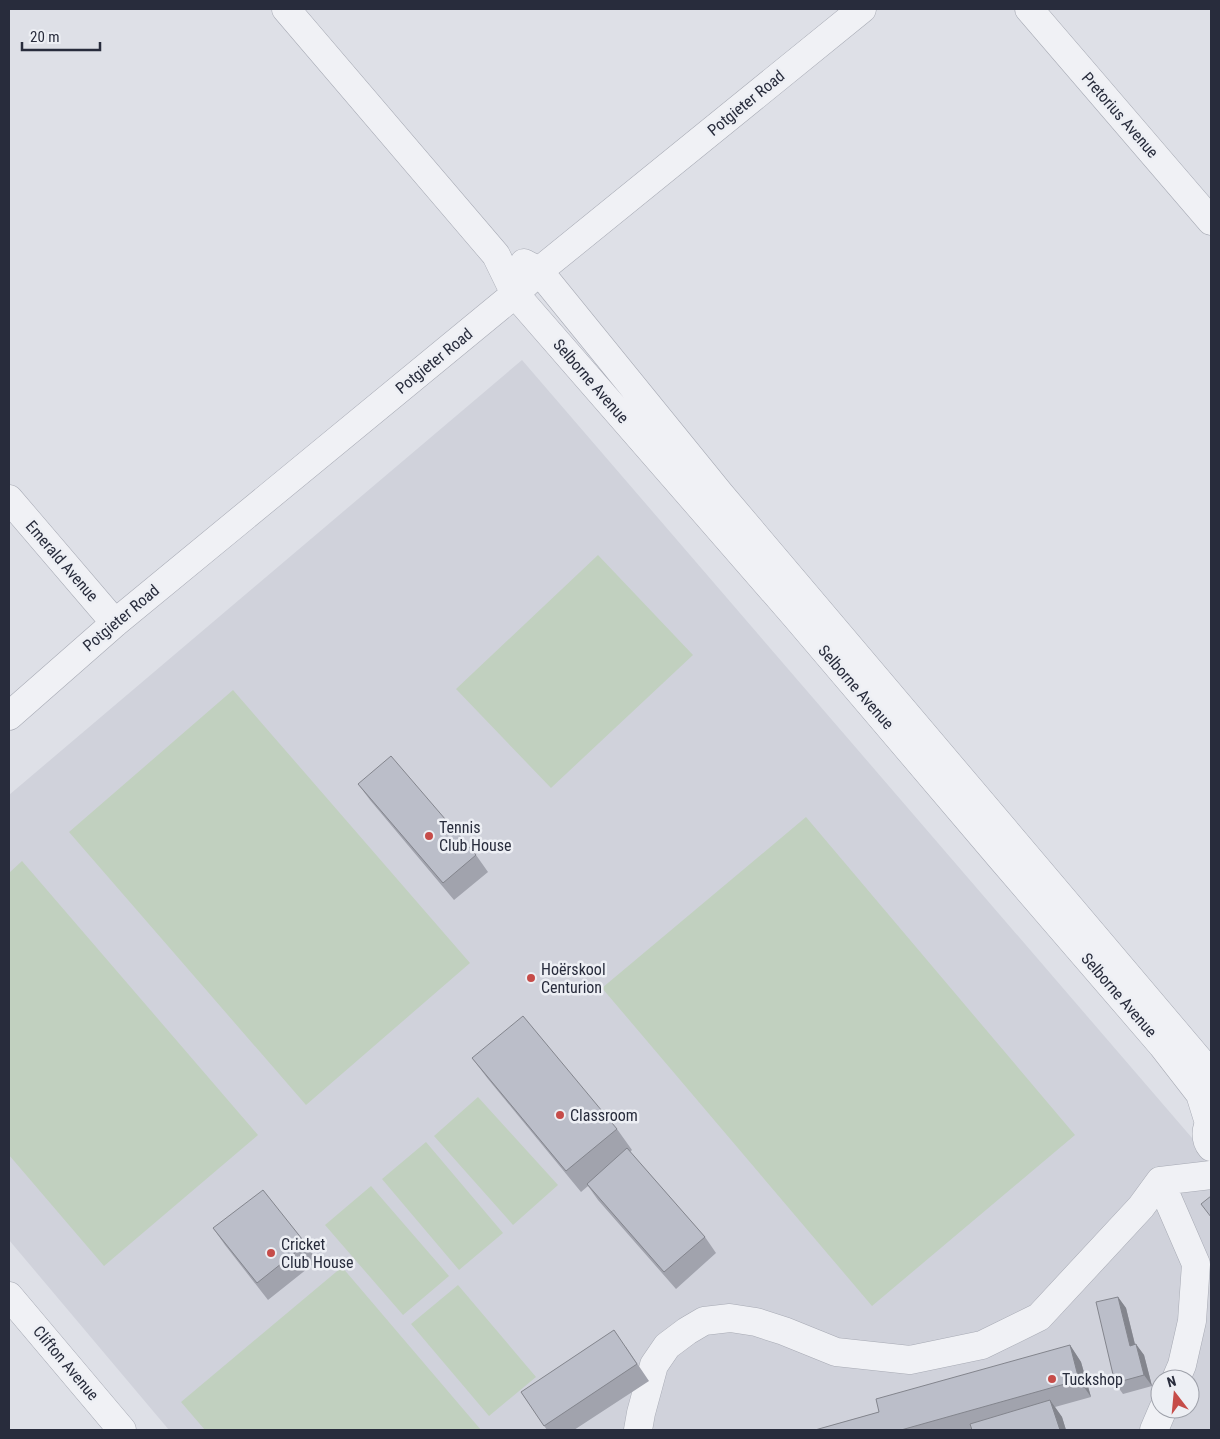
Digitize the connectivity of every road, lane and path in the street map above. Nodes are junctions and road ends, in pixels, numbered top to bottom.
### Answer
1 (286, 9) edge
2 (862, 9) edge
3 (1030, 9) edge
4 (1211, 221) edge
5 (496, 255) junction
6 (539, 271) junction
7 (514, 294) junction
8 (9, 499) edge
9 (711, 501) junction
10 (115, 623) junction
11 (9, 716) edge
12 (945, 775) junction
13 (1211, 1074) edge
14 (1210, 1131) edge
15 (1211, 1174) edge
16 (1160, 1181) junction
17 (9, 1296) edge
18 (18, 1322) edge
19 (1180, 1369) edge
20 (122, 1430) edge
21 (638, 1430) edge

1 - 5 street, Selborne Avenue
2 - 6 street, Potgieter Road
3 - 4 street, Pretorius Avenue
5 - 6 street, Selborne Avenue
5 - 7 street, Selborne Avenue
6 - 7 street, Potgieter Road
6 - 9 street, Selborne Avenue
7 - 9 street, Selborne Avenue
7 - 10 street, Potgieter Road
8 - 10 street, Emerald Avenue
9 - 12 street, Selborne Avenue
10 - 11 street, Potgieter Road
12 - 13 street, Selborne Avenue
12 - 14 street, Selborne Avenue
15 - 16 street
16 - 19 street
16 - 21 street
17 - 18 street, Clifton Avenue
18 - 20 street, Clifton Avenue

